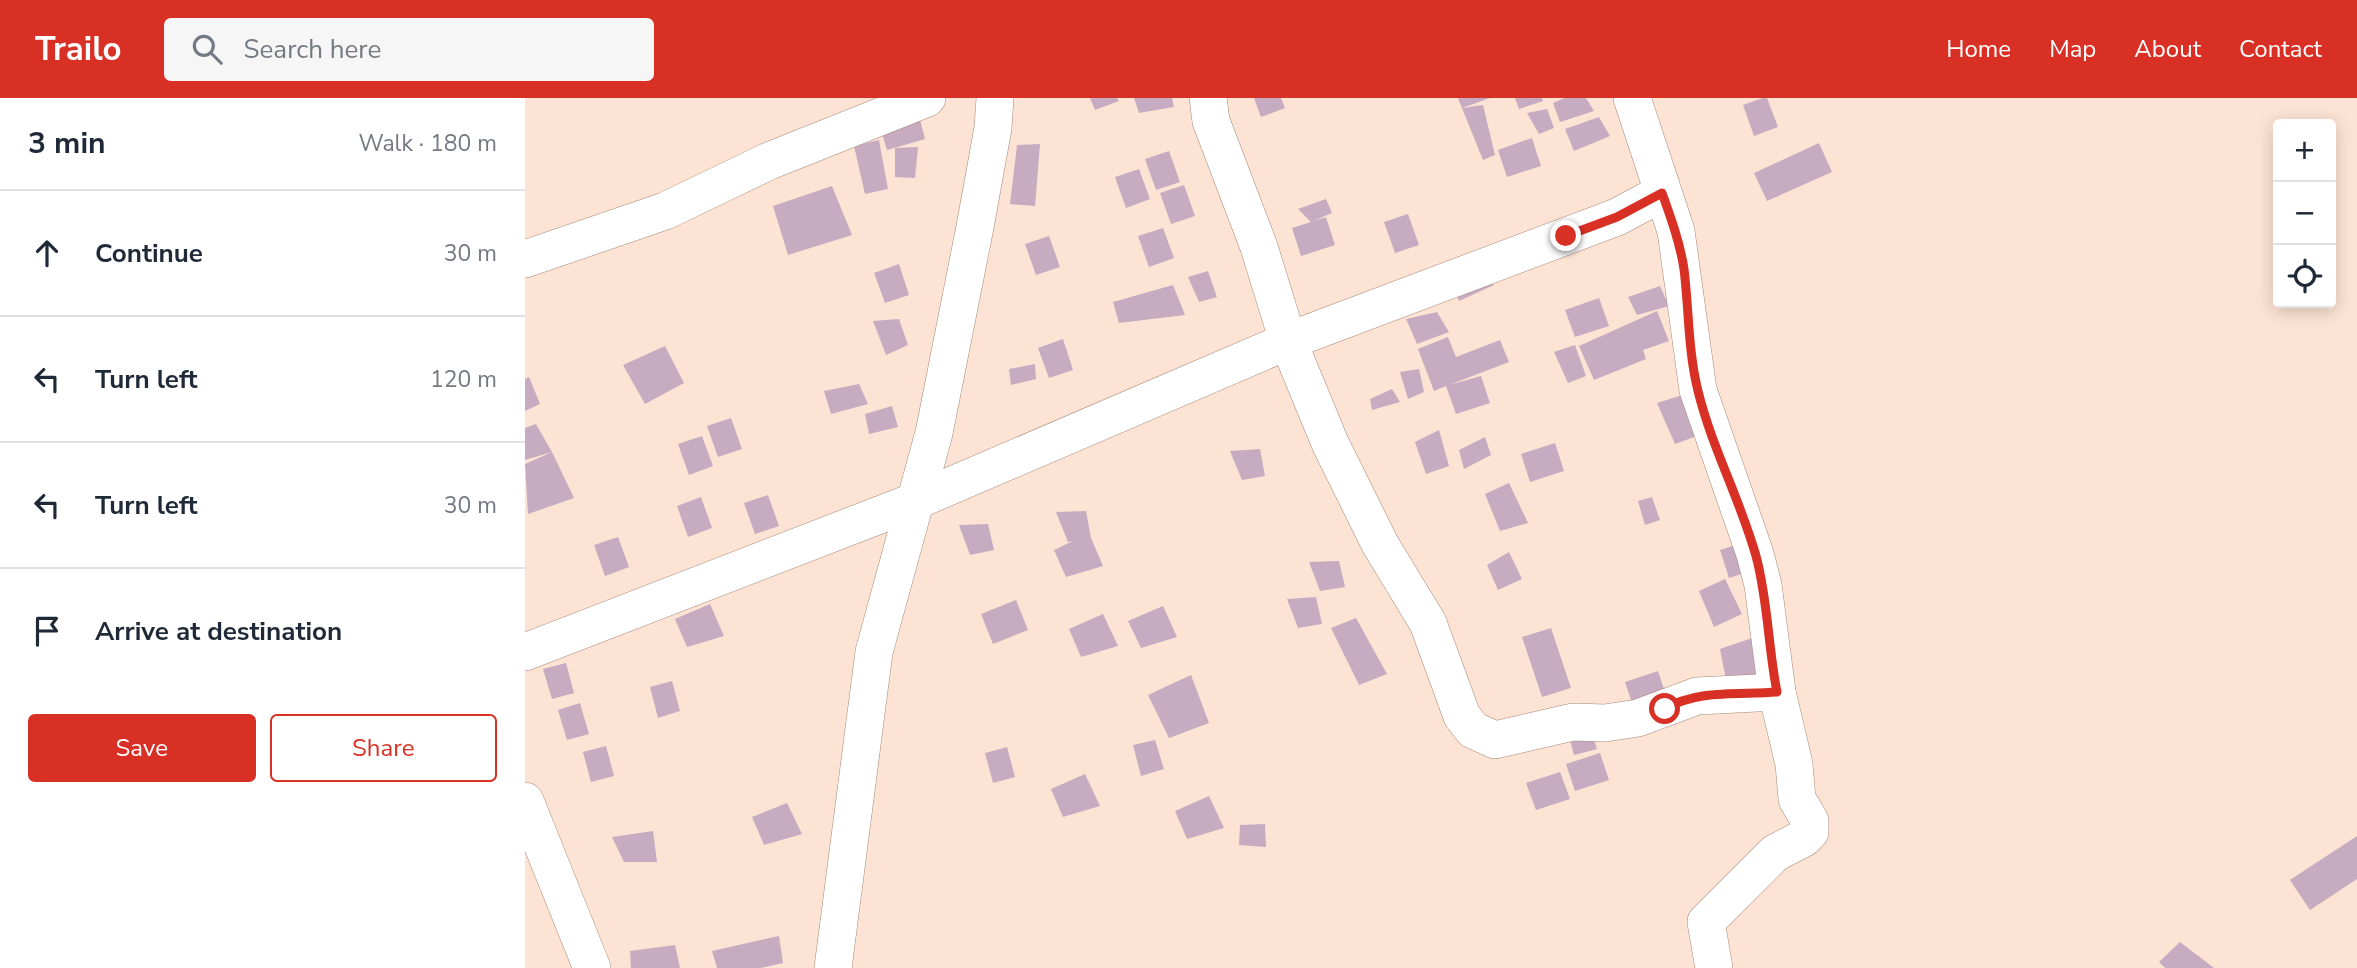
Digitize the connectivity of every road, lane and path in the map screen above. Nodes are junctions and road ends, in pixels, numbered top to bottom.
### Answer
1 (926, 98) edge
2 (995, 98) edge
3 (1207, 98) edge
4 (1632, 98) edge
5 (1662, 193) junction
6 (525, 259) edge
7 (1288, 341) junction
8 (913, 502) junction
9 (525, 652) edge
10 (1777, 692) junction
11 (525, 801) edge
12 (592, 968) edge
13 (833, 968) edge
14 (1714, 968) edge

1 - 6 street
2 - 8 street
3 - 7 street
4 - 5 street
5 - 7 street
5 - 10 street
7 - 8 street
7 - 10 street
8 - 9 street
8 - 13 street
10 - 14 street
11 - 12 street

